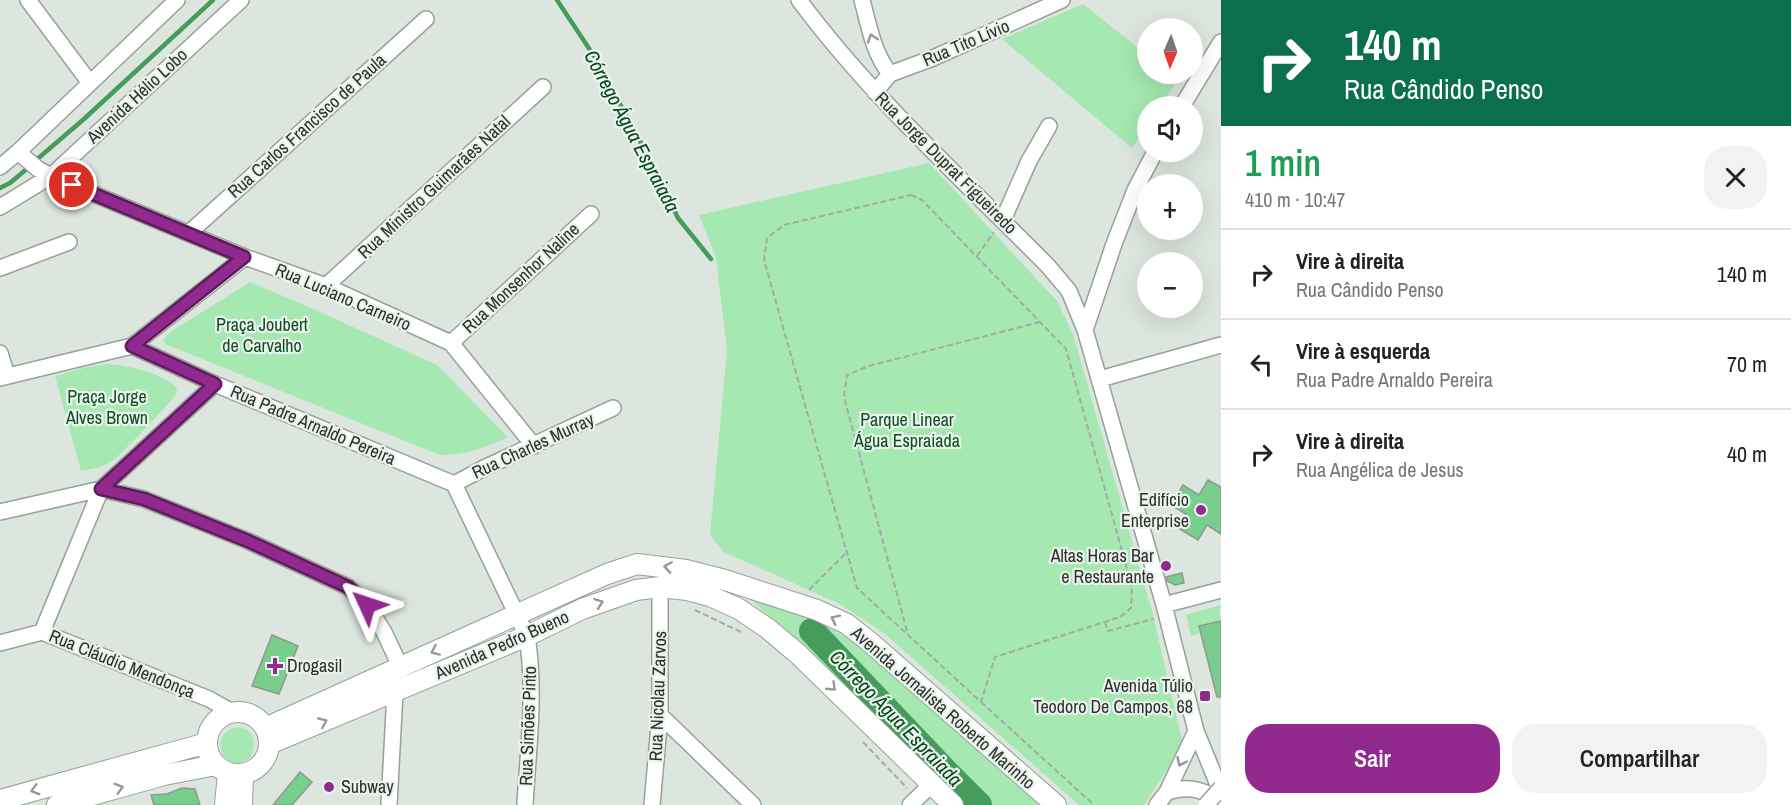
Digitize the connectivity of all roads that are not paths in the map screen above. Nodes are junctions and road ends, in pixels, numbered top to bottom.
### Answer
1 (28, 0) edge
2 (177, 0) edge
3 (241, 0) edge
4 (799, 0) edge
5 (862, 0) edge
6 (1062, 0) edge
7 (426, 19) dead end
8 (1221, 42) edge
9 (890, 74) junction
10 (90, 83) junction
11 (543, 87) dead end
12 (875, 92) junction
13 (1188, 96) edge
14 (1049, 126) dead end
15 (21, 155) junction
16 (1150, 162) edge
17 (0, 167) edge
18 (45, 172) junction
19 (0, 207) edge
20 (591, 213) dead end
21 (1002, 220) junction
22 (189, 233) junction
23 (69, 242) dead end
24 (244, 257) junction
25 (0, 268) edge
26 (326, 286) junction
27 (1085, 330) junction
28 (451, 343) junction
29 (1221, 345) edge
30 (132, 346) junction
31 (0, 353) edge
32 (3, 377) edge
33 (1100, 379) junction
34 (215, 384) junction
35 (613, 408) dead end
36 (534, 446) junction
37 (454, 484) junction
38 (101, 489) junction
39 (0, 512) edge
40 (725, 580) joint
41 (660, 587) junction
42 (1221, 590) edge
43 (1164, 605) junction
44 (517, 614) junction
45 (42, 632) junction
46 (527, 636) junction
47 (0, 643) edge
48 (400, 666) junction
49 (395, 692) junction
50 (660, 715) junction
51 (227, 716) junction
52 (1196, 732) junction
53 (267, 736) junction
54 (207, 743) junction
55 (229, 771) junction
56 (931, 785) junction
57 (1221, 790) edge
58 (1167, 792) junction
59 (1221, 799) edge
60 (0, 800) edge
61 (57, 805) edge
62 (225, 805) edge
63 (242, 805) edge
64 (389, 805) edge
65 (525, 805) edge
66 (652, 805) edge
67 (753, 805) edge
68 (910, 805) edge
69 (953, 805) edge
70 (1056, 805) edge
71 (1157, 805) edge
72 (1206, 805) edge

1 - 10 street
2 - 10 street
3 - 18 street, Avenida Hélio Lobo
4 - 12 street, Rua Jorge Duprat Figueiredo
9 -> 5 street
6 - 9 street, Rua Tito Lívio
7 - 22 street, Rua Carlos Francisco de Paula
8 - 13 street
9 - 12 street, Rua Tito Lívio
10 - 15 street
11 - 26 street, Rua Ministro Guimarães Natal
12 - 21 street, Rua Jorge Duprat Figueiredo
14 - 21 street
15 - 17 street
15 - 18 street, Rua Luciano Carneiro
16 - 27 street
18 - 19 street, Avenida Hélio Lobo
18 - 22 street, Rua Luciano Carneiro
20 - 28 street, Rua Monsenhor Naline
21 - 27 street, Rua Jorge Duprat Figueiredo
22 - 24 street, Rua Luciano Carneiro
23 - 25 street
24 - 26 street, Rua Luciano Carneiro
24 - 30 street
26 - 28 street, Rua Luciano Carneiro
27 - 33 street, Rua Jorge Duprat Figueiredo
28 - 36 street, Rua Luciano Carneiro
29 - 33 street
30 - 32 street
30 - 34 street, Rua Padre Arnaldo Pereira
31 - 32 street
33 - 43 street, Rua Jorge Duprat Figueiredo
34 - 37 street, Rua Padre Arnaldo Pereira
34 - 38 street
35 - 36 street, Rua Charles Murray
36 - 37 street, Rua Charles Murray
37 - 44 street
38 - 39 street
38 - 45 street
38 - 48 street
40 -> 44 main road, Avenida Pedro Bueno
70 -> 40 main road, Avenida Jornalista Roberto Marinho
46 -> 41 main road, Avenida Pedro Bueno
41 - 50 street, Rua Nicolau Zarvos
41 -> 56 main road, Avenida Pedro Bueno
42 - 43 street
43 - 52 street, Rua Jorge Duprat Figueiredo
44 - 46 street, Rua Simões Pinto
44 -> 48 main road, Avenida Pedro Bueno
45 - 47 street, Rua Cláudio Mendonça
45 - 51 street, Rua Cláudio Mendonça
46 - 49 main road, Avenida Pedro Bueno
46 - 65 street, Rua Simões Pinto
48 - 53 main road, Avenida Pedro Bueno
53 -> 49 main road, Avenida Pedro Bueno
49 - 64 street
50 - 66 street, Rua Nicolau Zarvos
50 - 67 street
51 - 53 main road
51 - 54 main road
52 - 57 street, Rua Jorge Duprat Figueiredo
52 -> 58 street
53 - 55 main road
54 - 55 main road
54 -> 60 main road
61 -> 55 main road
55 - 62 main road
55 - 63 main road
56 - 68 street
56 - 69 main road
57 - 72 street, bridge
58 - 59 street
58 - 71 street

